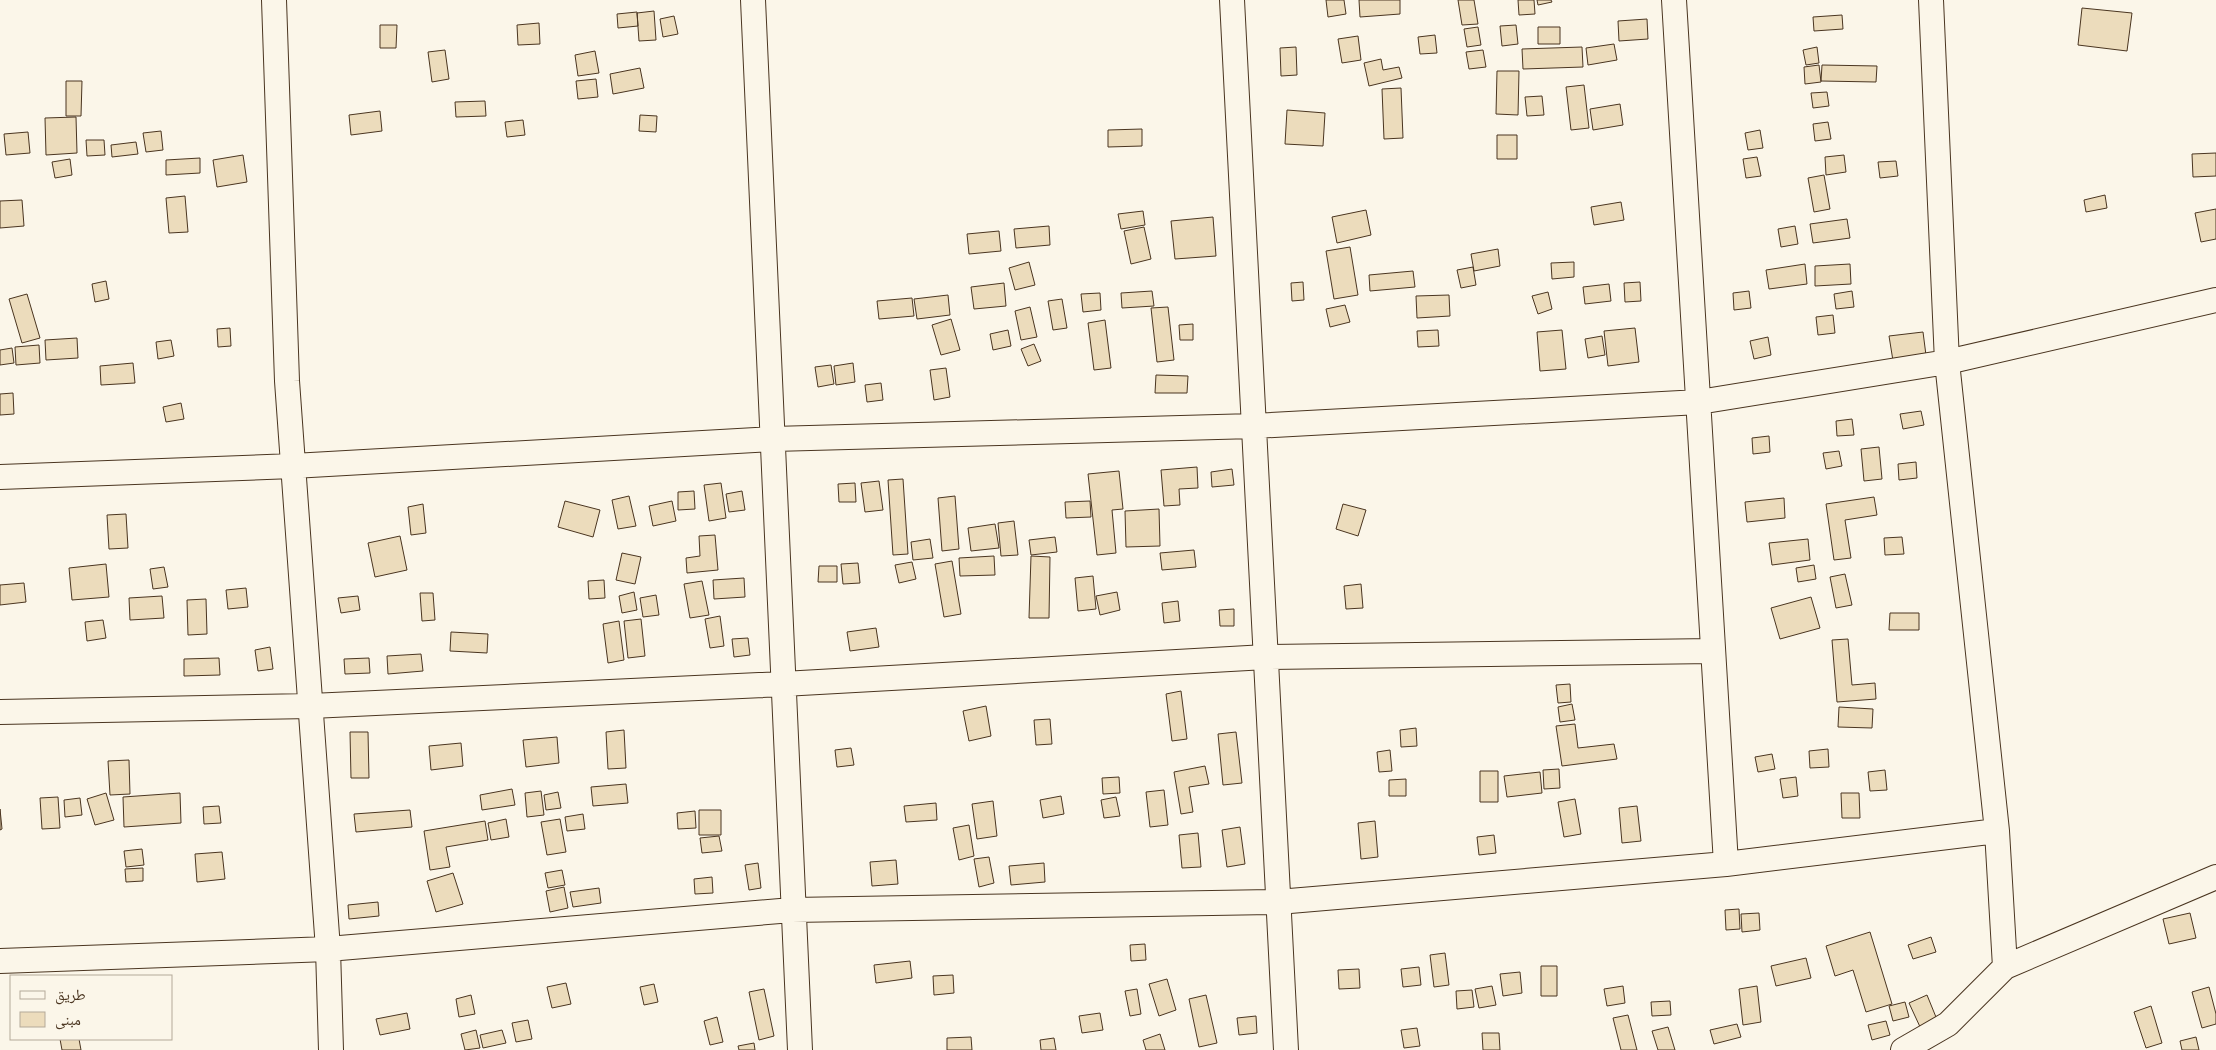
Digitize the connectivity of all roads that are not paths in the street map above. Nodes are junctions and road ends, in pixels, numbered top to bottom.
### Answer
1 (274, 0) edge
2 (753, 0) edge
3 (1232, 0) edge
4 (1674, 0) edge
5 (1931, 0) edge
6 (2216, 300) edge
7 (1947, 362) junction
8 (1699, 402) junction
9 (1254, 426) junction
10 (773, 439) junction
11 (293, 466) junction
12 (0, 477) edge
13 (1713, 651) junction
14 (1266, 657) junction
15 (783, 684) junction
16 (311, 706) junction
17 (0, 712) edge
18 (1997, 832) junction
19 (1726, 864) junction
20 (2216, 877) edge
21 (1278, 902) junction
22 (792, 910) junction
23 (328, 949) junction
24 (0, 961) edge
25 (2005, 967) junction
26 (331, 1050) edge
27 (800, 1050) edge
28 (1286, 1050) edge
29 (1903, 1050) edge

1 - 11 street
2 - 10 street
3 - 9 street
4 - 8 street
5 - 7 street
6 - 7 street
7 - 8 street
7 - 18 street
8 - 9 street
8 - 13 street
9 - 10 street
9 - 14 street
10 - 11 street
10 - 15 street
11 - 12 street
11 - 16 street
13 - 14 street
13 - 19 street
14 - 15 street
14 - 21 street
15 - 16 street
15 - 22 street
16 - 17 street
16 - 23 street
18 - 19 street
18 - 25 street
19 - 21 street
20 - 25 street
21 - 22 street
21 - 28 street
22 - 23 street
22 - 27 street
23 - 24 street
23 - 26 street
25 - 29 street

